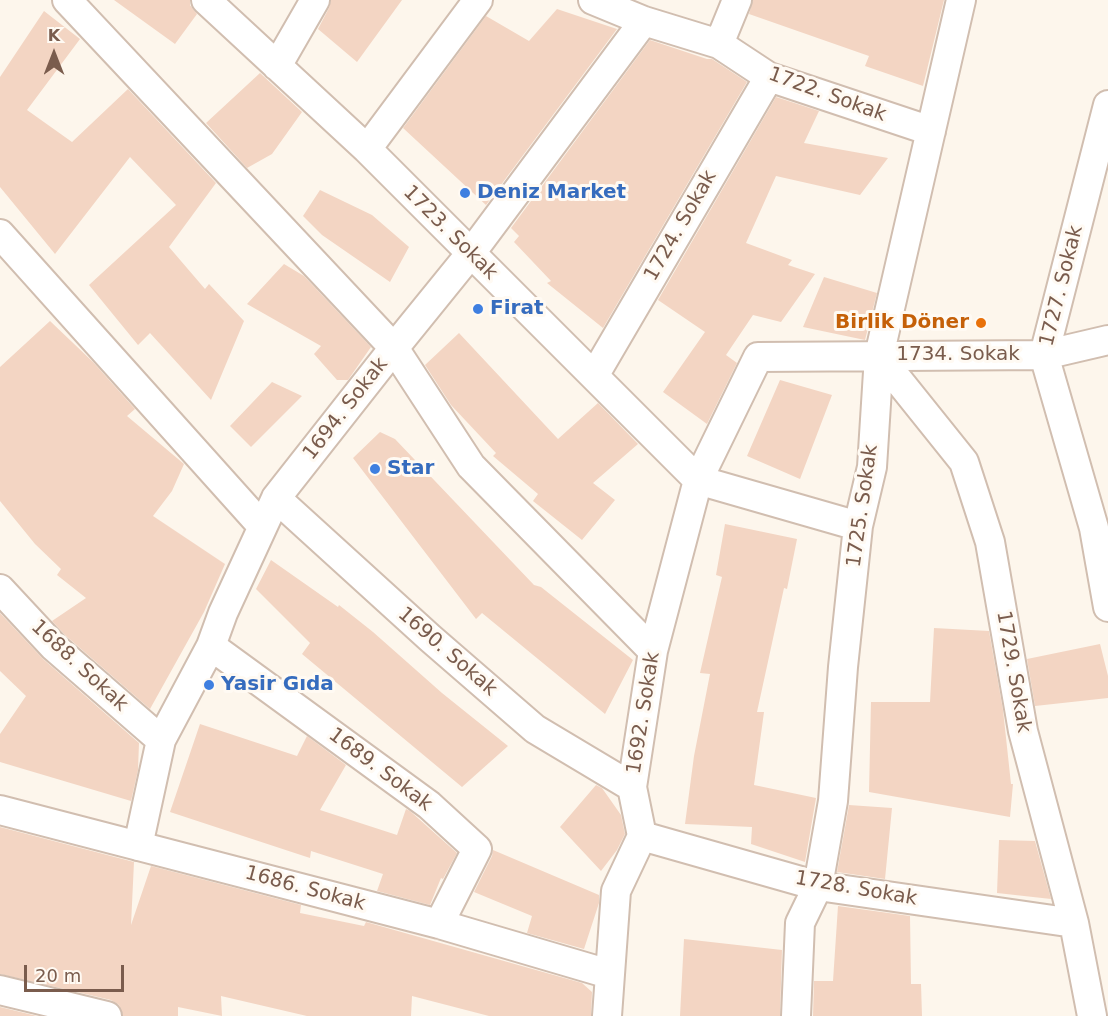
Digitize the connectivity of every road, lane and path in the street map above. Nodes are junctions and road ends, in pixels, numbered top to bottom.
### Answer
1 (67, 0) edge
2 (206, 0) edge
3 (315, 0) edge
4 (478, 0) edge
5 (593, 0) edge
6 (737, 0) edge
7 (961, 0) edge
8 (644, 21) junction
9 (720, 44) junction
10 (277, 66) junction
11 (769, 77) junction
12 (1108, 105) edge
13 (931, 132) junction
14 (366, 149) junction
15 (0, 234) edge
16 (471, 253) junction
17 (1108, 340) edge
18 (394, 348) junction
19 (1044, 355) junction
20 (879, 356) junction
21 (594, 376) junction
22 (698, 480) junction
23 (276, 498) junction
24 (262, 526) junction
25 (858, 526) junction
26 (1101, 526) edge
27 (0, 589) edge
28 (1108, 607) edge
29 (211, 646) junction
30 (653, 651) junction
31 (161, 740) junction
32 (632, 787) junction
33 (0, 810) edge
34 (642, 836) junction
35 (138, 846) junction
36 (818, 886) junction
37 (1074, 923) junction
38 (439, 924) junction
39 (609, 974) junction
40 (0, 990) edge
41 (107, 1016) edge
42 (607, 1016) edge
43 (796, 1016) edge
44 (1092, 1016) edge

1 - 18 street
2 - 10 street, 1723. Sokak
3 - 10 street
4 - 14 street
5 - 8 street, 1722. Sokak
6 - 9 street
7 - 13 street, 1725. Sokak
8 - 9 street, 1722. Sokak
8 - 16 street, 1694. Sokak
9 - 11 street, 1722. Sokak
10 - 14 street, 1723. Sokak
11 - 13 street, 1722. Sokak
11 - 21 street, 1724. Sokak
12 - 19 street, 1727. Sokak
13 - 20 street, 1725. Sokak
14 - 16 street, 1723. Sokak
15 - 24 street
16 - 18 street, 1694. Sokak
16 - 21 street, 1723. Sokak
17 - 19 street, 1734. Sokak
18 - 23 street, 1694. Sokak
18 - 30 street
19 - 20 street, 1734. Sokak
19 - 26 street, 1727. Sokak
20 - 22 street, 1734. Sokak
20 - 25 street, 1725. Sokak
20 - 37 street, 1729. Sokak
21 - 22 street, 1723. Sokak
22 - 25 street, 1723. Sokak
22 - 30 street, 1692. Sokak
23 - 24 street, 1694. Sokak
23 - 32 street, 1690. Sokak
24 - 29 street, 1694. Sokak
25 - 36 street, 1725. Sokak
26 - 28 street, 1727. Sokak
27 - 31 street, 1688. Sokak
29 - 31 street, 1694. Sokak
29 - 38 street, 1689. Sokak
30 - 32 street, 1692. Sokak
31 - 35 street, 1694. Sokak
32 - 34 street, 1692. Sokak
33 - 35 street, 1686. Sokak
34 - 36 street, 1728. Sokak
34 - 39 street
35 - 38 street, 1686. Sokak
36 - 37 street, 1728. Sokak
36 - 43 street, 1725. Sokak
37 - 44 street, 1729. Sokak
38 - 39 street, 1686. Sokak
39 - 42 street
40 - 41 street

